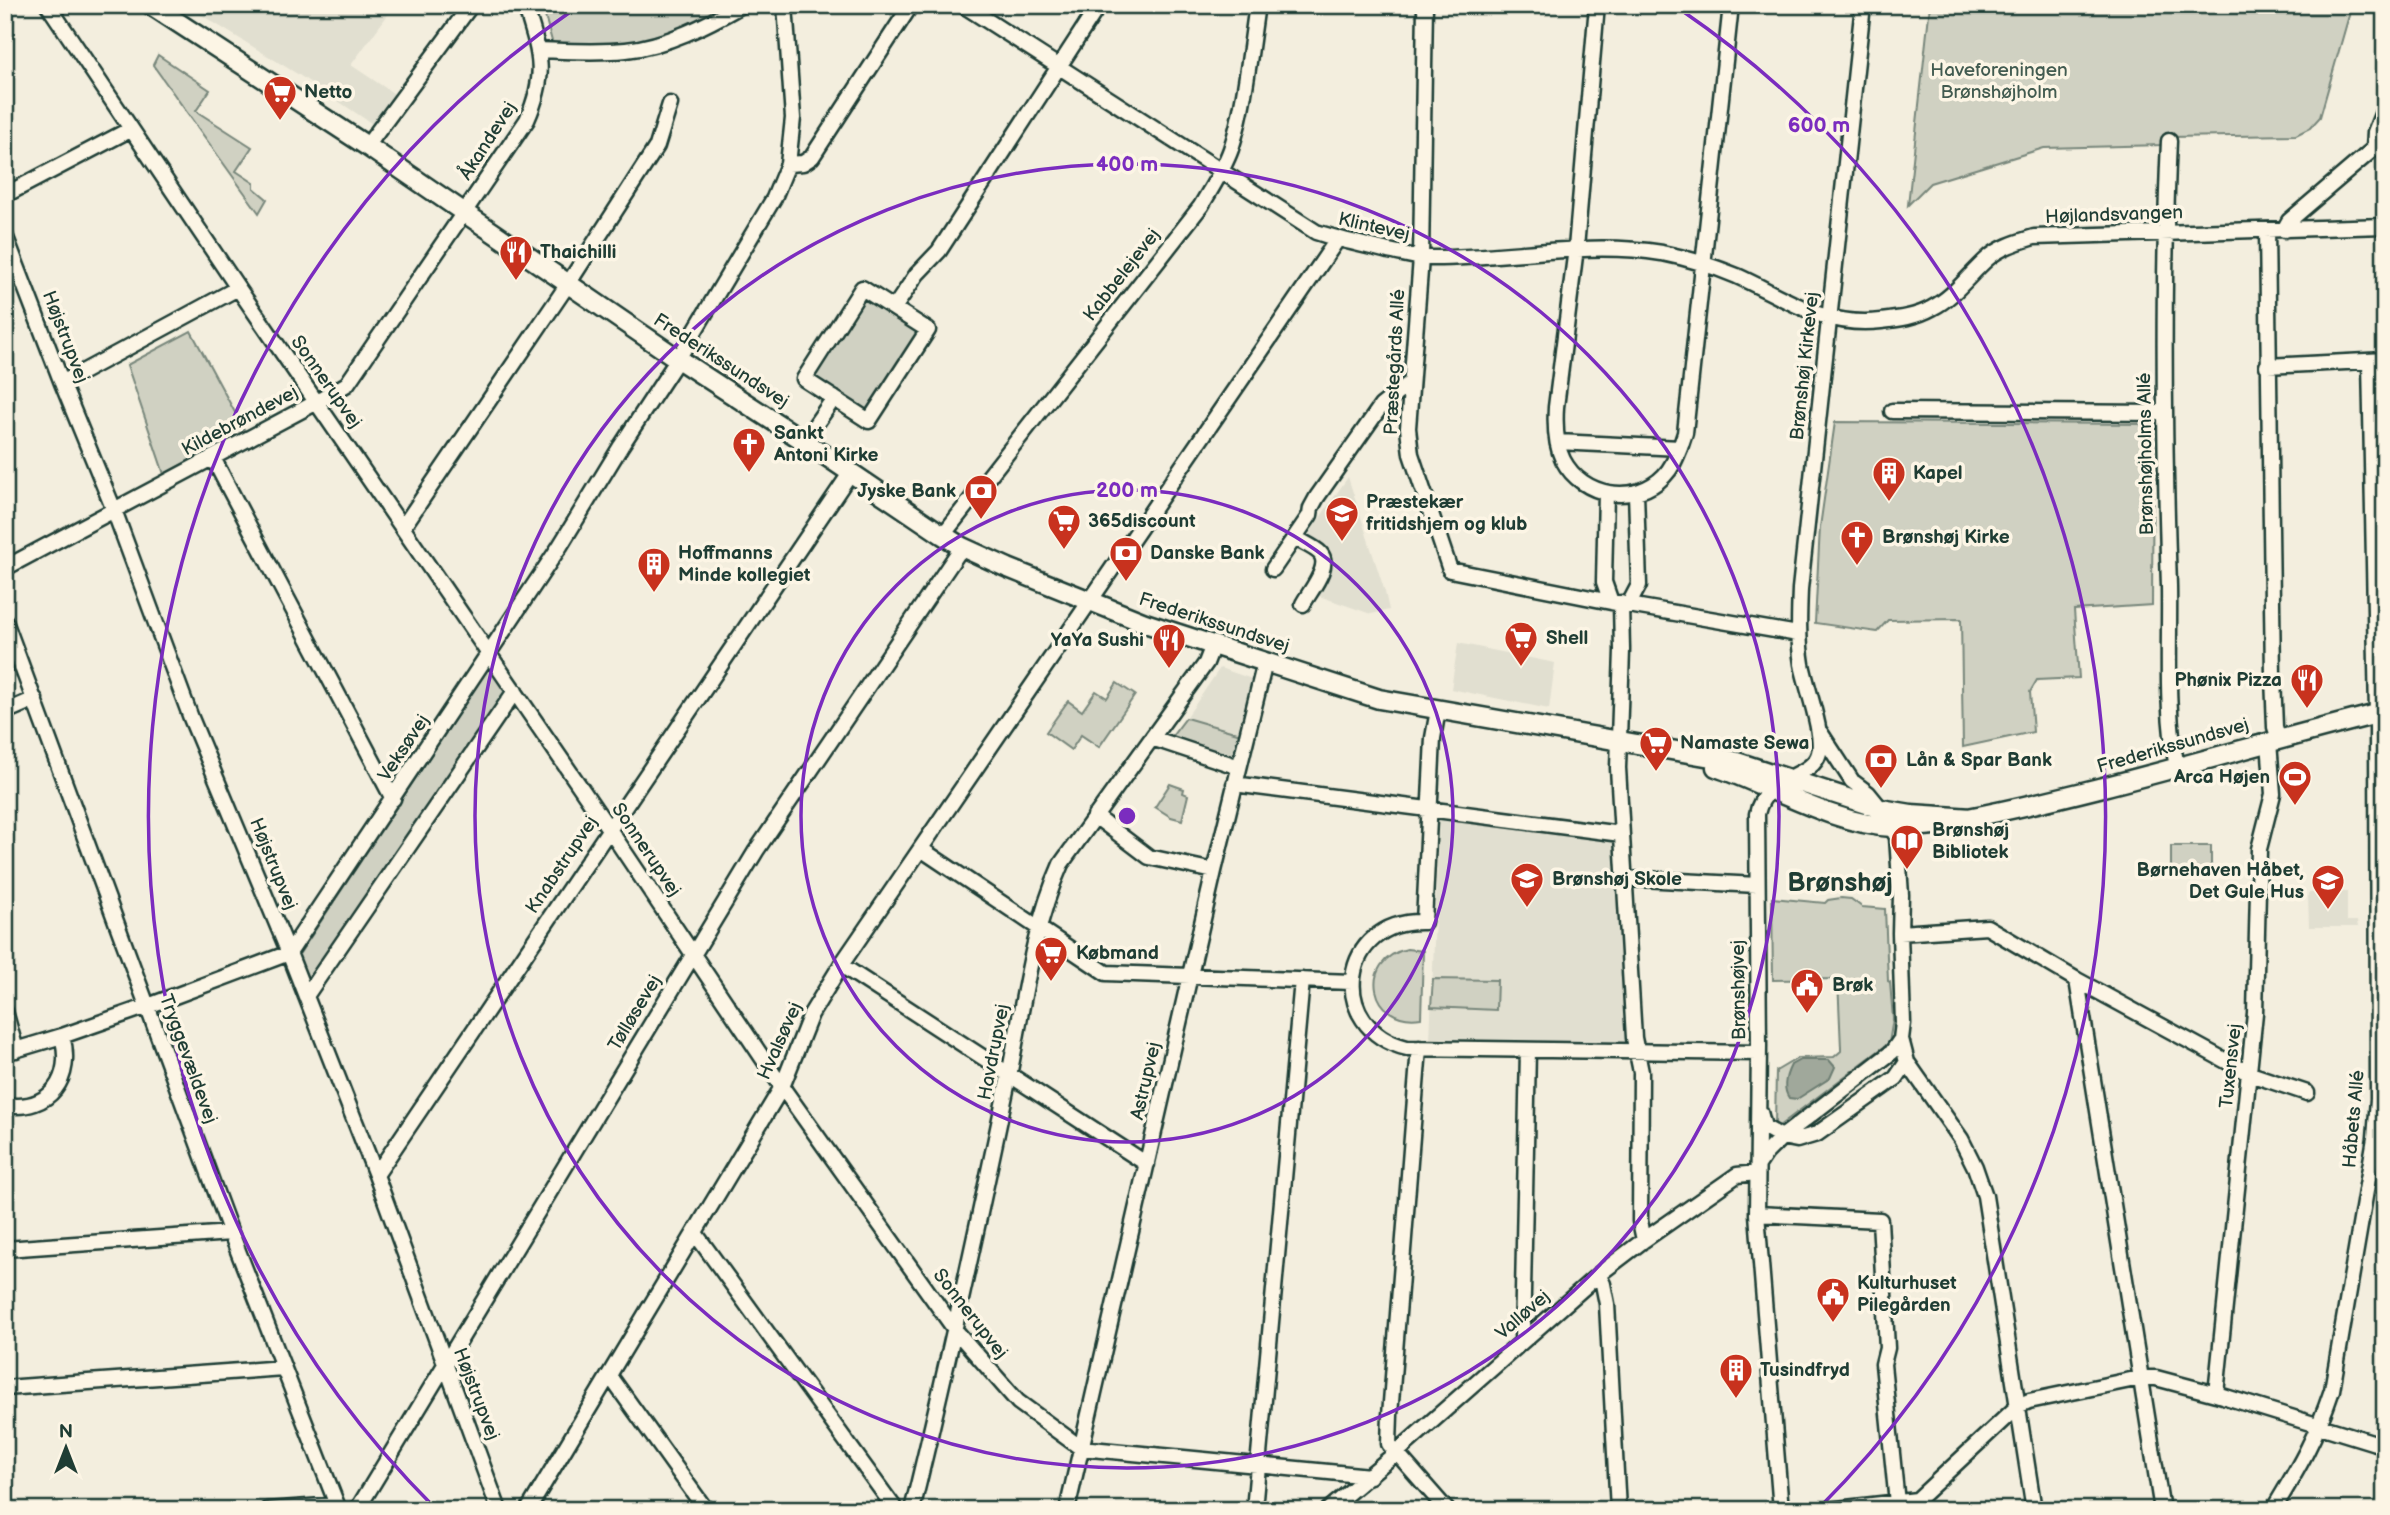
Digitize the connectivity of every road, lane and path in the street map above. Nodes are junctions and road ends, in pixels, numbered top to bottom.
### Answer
1 (48, 5) edge
2 (151, 5) edge
3 (471, 5) edge
4 (525, 5) edge
5 (742, 5) edge
6 (785, 5) edge
7 (911, 5) edge
8 (963, 5) edge
9 (1099, 5) edge
10 (1257, 5) edge
11 (1424, 5) edge
12 (1597, 5) edge
13 (1731, 5) edge
14 (1863, 5) edge
15 (539, 50) junction
16 (1059, 67) junction
17 (670, 104) dead end
18 (2385, 107) edge
19 (131, 129) junction
20 (2169, 141) dead end
21 (2379, 143) edge
22 (367, 146) junction
23 (788, 164) junction
24 (1222, 172) junction
25 (5, 195) edge
26 (464, 214) junction
27 (2385, 226) edge
28 (2267, 230) junction
29 (2284, 230) junction
30 (2165, 233) junction
31 (5, 235) edge
32 (1337, 240) junction
33 (1576, 248) junction
34 (1421, 258) junction
35 (1703, 263) junction
36 (568, 284) junction
37 (238, 288) junction
38 (894, 308) junction
39 (1829, 319) junction
40 (678, 359) junction
41 (2377, 361) edge
42 (2267, 366) junction
43 (62, 383) junction
44 (1410, 383) junction
45 (834, 398) junction
46 (317, 402) junction
47 (1892, 411) dead end
48 (2163, 413) junction
49 (804, 441) junction
50 (1558, 443) junction
51 (1681, 448) junction
52 (213, 458) junction
53 (851, 472) junction
54 (1636, 492) junction
55 (1606, 493) junction
56 (114, 510) junction
57 (403, 527) junction
58 (943, 534) junction
59 (1296, 538) junction
60 (962, 547) junction
61 (5, 568) edge
62 (1273, 569) dead end
63 (1089, 601) junction
64 (1620, 603) junction
65 (1303, 604) dead end
66 (5, 621) edge
67 (1798, 634) junction
68 (1213, 645) junction
69 (490, 655) junction
70 (1265, 662) junction
71 (515, 691) junction
72 (34, 699) junction
73 (1438, 710) junction
74 (5, 712) edge
75 (2381, 713) edge
76 (1818, 729) junction
77 (1152, 738) junction
78 (2274, 740) junction
79 (1618, 742) junction
80 (1676, 752) junction
81 (1239, 766) junction
82 (2177, 766) junction
83 (1788, 779) junction
84 (1234, 785) junction
85 (1770, 788) junction
86 (393, 799) junction
87 (1429, 809) junction
88 (1881, 809) junction
89 (1095, 816) junction
90 (1972, 818) junction
91 (1893, 827) junction
92 (609, 829) junction
93 (1621, 834) junction
94 (921, 849) junction
95 (1214, 871) junction
96 (1623, 878) junction
97 (1757, 884) junction
98 (1038, 926) junction
99 (1900, 933) junction
100 (289, 953) junction
101 (692, 954) junction
102 (841, 965) junction
103 (1189, 977) junction
104 (1302, 980) junction
105 (2077, 980) junction
106 (1352, 982) junction
107 (306, 996) junction
108 (148, 1006) junction
109 (5, 1011) edge
110 (62, 1036) junction
111 (1901, 1039) junction
112 (1419, 1048) junction
113 (1528, 1050) junction
114 (11, 1051) edge
115 (1637, 1052) junction
116 (1758, 1053) junction
117 (1907, 1062) junction
118 (1010, 1073) junction
119 (2250, 1074) junction
120 (782, 1087) junction
121 (2307, 1093) dead end
122 (1758, 1096) junction
123 (5, 1105) edge
124 (1782, 1137) junction
125 (1147, 1164) junction
126 (1758, 1170) junction
127 (376, 1175) junction
128 (1757, 1214) junction
129 (231, 1233) junction
130 (695, 1233) junction
131 (1644, 1240) junction
132 (5, 1249) edge
133 (1598, 1275) junction
134 (956, 1331) junction
135 (1522, 1341) junction
136 (445, 1365) junction
137 (283, 1368) junction
138 (610, 1376) junction
139 (2140, 1378) junction
140 (5, 1388) edge
141 (2216, 1394) junction
142 (2018, 1406) junction
143 (2320, 1426) junction
144 (2385, 1446) edge
145 (1081, 1448) junction
146 (1397, 1452) junction
147 (1258, 1464) junction
148 (1370, 1476) junction
149 (1897, 1503) junction
150 (1917, 1505) edge
151 (337, 1507) edge
152 (267, 1510) edge
153 (357, 1510) edge
154 (499, 1510) edge
155 (528, 1510) edge
156 (706, 1510) edge
157 (896, 1510) edge
158 (912, 1510) edge
159 (1067, 1510) edge
160 (1254, 1510) edge
161 (1328, 1510) edge
162 (1447, 1510) edge
163 (1618, 1510) edge
164 (1782, 1510) edge
165 (1828, 1510) edge
166 (2034, 1510) edge
167 (2162, 1510) edge
168 (2273, 1510) edge

1 - 19 street, Sonnerupvej
2 - 22 main road, Frederikssundsvej
3 - 22 street
4 - 15 street, Åkandevej
5 - 15 street
6 - 23 street, Veksøvej
7 - 23 street
8 - 16 street, Klintevej
9 - 16 street
10 - 24 street, Kabbelejevej
11 - 34 street, Præstegårds Allé
12 - 33 street
13 - 35 street
14 - 39 street, Brønshøj Kirkevej
15 - 26 street, Åkandevej
16 - 24 street, Klintevej
16 - 38 street
17 - 36 street
18 - 21 street
19 - 25 street
19 - 37 street, Sonnerupvej
20 - 30 street, Brønshøjholms Allé
21 - 29 street
22 - 26 main road, Frederikssundsvej
23 - 40 street, Veksøvej
24 - 32 street, Klintevej
24 - 58 street, Kabbelejevej
26 - 36 main road, Frederikssundsvej
26 - 46 street, Kildebrøndevej
27 - 29 street, Højlandsvangen
28 - 29 street, Højlandsvangen
28 - 30 street, Højlandsvangen
28 - 42 street, Tuxensvej
30 - 39 street, Højlandsvangen
30 - 48 street, Brønshøjholms Allé
31 - 43 street, Højstrupvej
32 - 34 street, Klintevej
32 - 63 street, Hvalsøvej
33 - 34 street, Klintevej
33 - 35 street, Klintevej
33 - 50 street
34 - 44 street, Præstegårds Allé
35 - 39 street, Klintevej
35 - 51 street
36 - 40 main road, Frederikssundsvej
36 - 57 street
37 - 43 street
37 - 46 street, Sonnerupvej
38 - 45 street
38 - 45 street
39 - 67 street, Brønshøj Kirkevej
40 - 49 main road, Frederikssundsvej
40 - 69 street, Veksøvej
41 - 42 street
41 - 75 street, Håbets Allé
42 - 78 street, Tuxensvej
43 - 56 street, Højstrupvej
44 - 59 street
44 - 64 street, Præstegårds Allé
45 - 49 street
46 - 52 street, Kildebrøndevej
46 - 57 street, Sonnerupvej
47 - 48 street
48 - 82 street, Brønshøjholms Allé
49 - 53 main road, Frederikssundsvej
50 - 51 street
50 - 55 street
51 - 54 street
52 - 56 street, Kildebrøndevej
52 - 86 street
53 - 58 main road, Frederikssundsvej
53 - 92 street, Knabstrupvej
54 - 55 street
54 - 64 street
55 - 64 street
56 - 61 street, Kildebrøndevej
56 - 100 street, Højstrupvej
57 - 69 street, Sonnerupvej
58 - 60 main road, Frederikssundsvej
59 - 62 street
59 - 65 street
60 - 63 main road, Frederikssundsvej
60 - 101 street, Tølløsevej
63 - 68 main road, Frederikssundsvej
63 - 94 street, Hvalsøvej
64 - 67 street, Præstegårds Allé
64 - 79 street
66 - 72 street, Tryggevældevej
67 - 76 street, Brønshøj Kirkevej
68 - 70 main road, Frederikssundsvej
68 - 77 street, Havdrupvej
69 - 71 street, Sonnerupvej
69 - 86 street, Veksøvej
70 - 73 main road, Frederikssundsvej
70 - 81 street, Astrupvej
71 - 92 street, Sonnerupvej
71 - 107 street
72 - 74 street
72 - 108 street, Tryggevældevej
73 - 79 main road, Frederikssundsvej
73 - 87 street
75 - 78 main road, Frederikssundsvej
75 - 143 street, Håbets Allé
76 - 83 street, Brønshøj Kirkevej
76 - 88 street, Brønshøj Kirkevej
77 - 81 street
77 - 89 street, Havdrupvej
78 - 82 main road, Frederikssundsvej
78 - 119 street, Tuxensvej
79 - 80 main road, Frederikssundsvej
79 - 93 street
80 - 83 main road, Frederikssundsvej
80 - 85 main road, Frederikssundsvej
81 - 84 street, Astrupvej
82 - 90 main road, Frederikssundsvej
83 - 85 street
83 - 88 main road, Frederikssundsvej
84 - 87 street
84 - 95 street, Astrupvej
85 - 91 main road, Frederikssundsvej
85 - 97 street, Brønshøjvej
86 - 100 street, Veksøvej
87 - 93 street
87 - 106 street
88 - 90 main road, Frederikssundsvej
88 - 91 street, Brønshøj Kirkevej
89 - 95 street
89 - 98 street, Havdrupvej
90 - 91 main road, Frederikssundsvej
91 - 99 street
92 - 101 street, Sonnerupvej
92 - 127 street, Knabstrupvej
93 - 96 street
94 - 98 street
94 - 102 street, Hvalsøvej
95 - 103 street, Astrupvej
96 - 97 street
96 - 115 street
97 - 116 street, Brønshøjvej
98 - 103 street
98 - 118 street, Havdrupvej
99 - 105 street
99 - 111 street
100 - 107 street, Højstrupvej
100 - 108 street
101 - 120 street, Sonnerupvej
101 - 136 street, Tølløsevej
102 - 118 street
102 - 120 street, Hvalsøvej
103 - 104 street
103 - 125 street, Astrupvej
104 - 106 street
104 - 147 street
105 - 119 street
105 - 139 street
106 - 112 street
107 - 127 street, Højstrupvej
108 - 110 street
108 - 129 street, Tryggevældevej
109 - 114 street
110 - 114 street
110 - 123 street
111 - 117 street
111 - 124 street
112 - 113 street
112 - 146 street
113 - 115 street
113 - 135 street
115 - 116 street
115 - 131 street
116 - 122 street, Brønshøjvej
117 - 124 street
117 - 142 street
118 - 125 street
118 - 134 street, Havdrupvej
119 - 121 street
119 - 141 street, Tuxensvej
120 - 130 street, Hvalsøvej
120 - 134 street, Sonnerupvej
122 - 124 street
122 - 126 street, Brønshøjvej
124 - 126 street
125 - 145 street, Astrupvej
126 - 128 street, Brønshøjvej
126 - 131 street, Valløvej
127 - 136 street, Højstrupvej
128 - 149 street
128 - 164 street, Brønshøjvej
129 - 132 street
129 - 137 street, Tryggevældevej
130 - 138 street, Hvalsøvej
130 - 157 street
131 - 133 street, Valløvej
133 - 135 street, Valløvej
133 - 163 street
134 - 145 street, Sonnerupvej
134 - 158 street, Havdrupvej
135 - 146 street, Valløvej
136 - 153 street, Tølløsevej
136 - 154 street, Højstrupvej
137 - 140 street
137 - 151 street, Tryggevældevej
138 - 155 street, Hvalsøvej
138 - 156 street
139 - 141 street
139 - 142 street
139 - 167 street
141 - 143 street
142 - 150 street
142 - 166 street
143 - 144 street
143 - 168 street, Håbets Allé
145 - 147 street, Sonnerupvej
145 - 159 street, Astrupvej
146 - 148 street, Valløvej
146 - 162 street
147 - 148 street, Sonnerupvej
147 - 160 street
148 - 161 street, Valløvej
149 - 150 street
149 - 165 street
151 - 152 street

